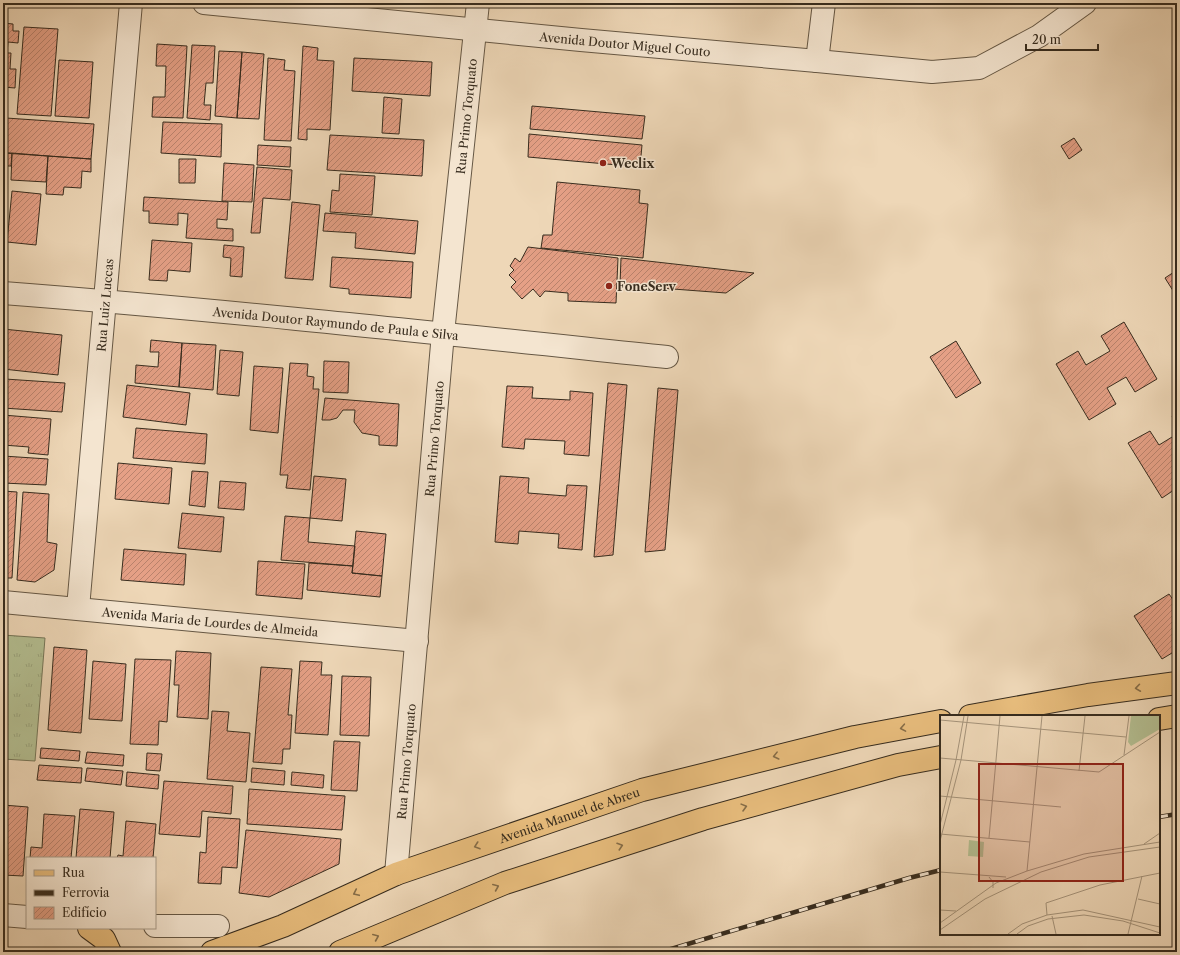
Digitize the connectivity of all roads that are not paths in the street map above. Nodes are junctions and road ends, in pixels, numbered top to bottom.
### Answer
1 (131, 3) edge
2 (204, 3) edge
3 (478, 3) edge
4 (824, 3) edge
5 (1085, 3) edge
6 (476, 30) junction
7 (818, 61) junction
8 (3, 292) edge
9 (105, 301) junction
10 (443, 333) junction
11 (667, 358) dead end
12 (3, 602) edge
13 (78, 608) junction
14 (417, 641) junction
15 (1177, 682) edge
16 (976, 715) edge
17 (1177, 716) edge
18 (1160, 719) edge
19 (940, 721) edge
20 (940, 758) edge
21 (396, 874) junction
22 (3, 915) edge
23 (26, 917) edge
24 (156, 926) edge
25 (218, 926) dead end
26 (90, 929) edge
27 (110, 952) edge
28 (212, 952) edge
29 (340, 952) edge

1 - 9 street, Rua Luiz Luccas
2 - 6 street, Avenida Doutor Miguel Couto
3 - 6 street, Rua Primo Torquato
4 - 7 street
5 - 7 street, Avenida Doutor Miguel Couto
6 - 7 street, Avenida Doutor Miguel Couto
6 - 10 street, Rua Primo Torquato
8 - 9 street, Avenida Doutor Raymundo de Paula e Silva
9 - 10 street, Avenida Doutor Raymundo de Paula e Silva
9 - 13 street, Rua Luiz Luccas
10 - 11 street, Avenida Doutor Raymundo de Paula e Silva
10 - 14 street, Rua Primo Torquato
12 - 13 street, Avenida Maria de Lourdes de Almeida
13 - 14 street, Avenida Maria de Lourdes de Almeida
14 - 21 street, Rua Primo Torquato
15 -> 16 main road
17 - 18 main road
19 -> 21 main road, Avenida Manuel de Abreu
29 -> 20 main road
21 -> 28 main road, Avenida Manuel de Abreu
22 - 23 street
24 - 25 street
26 - 27 main road

